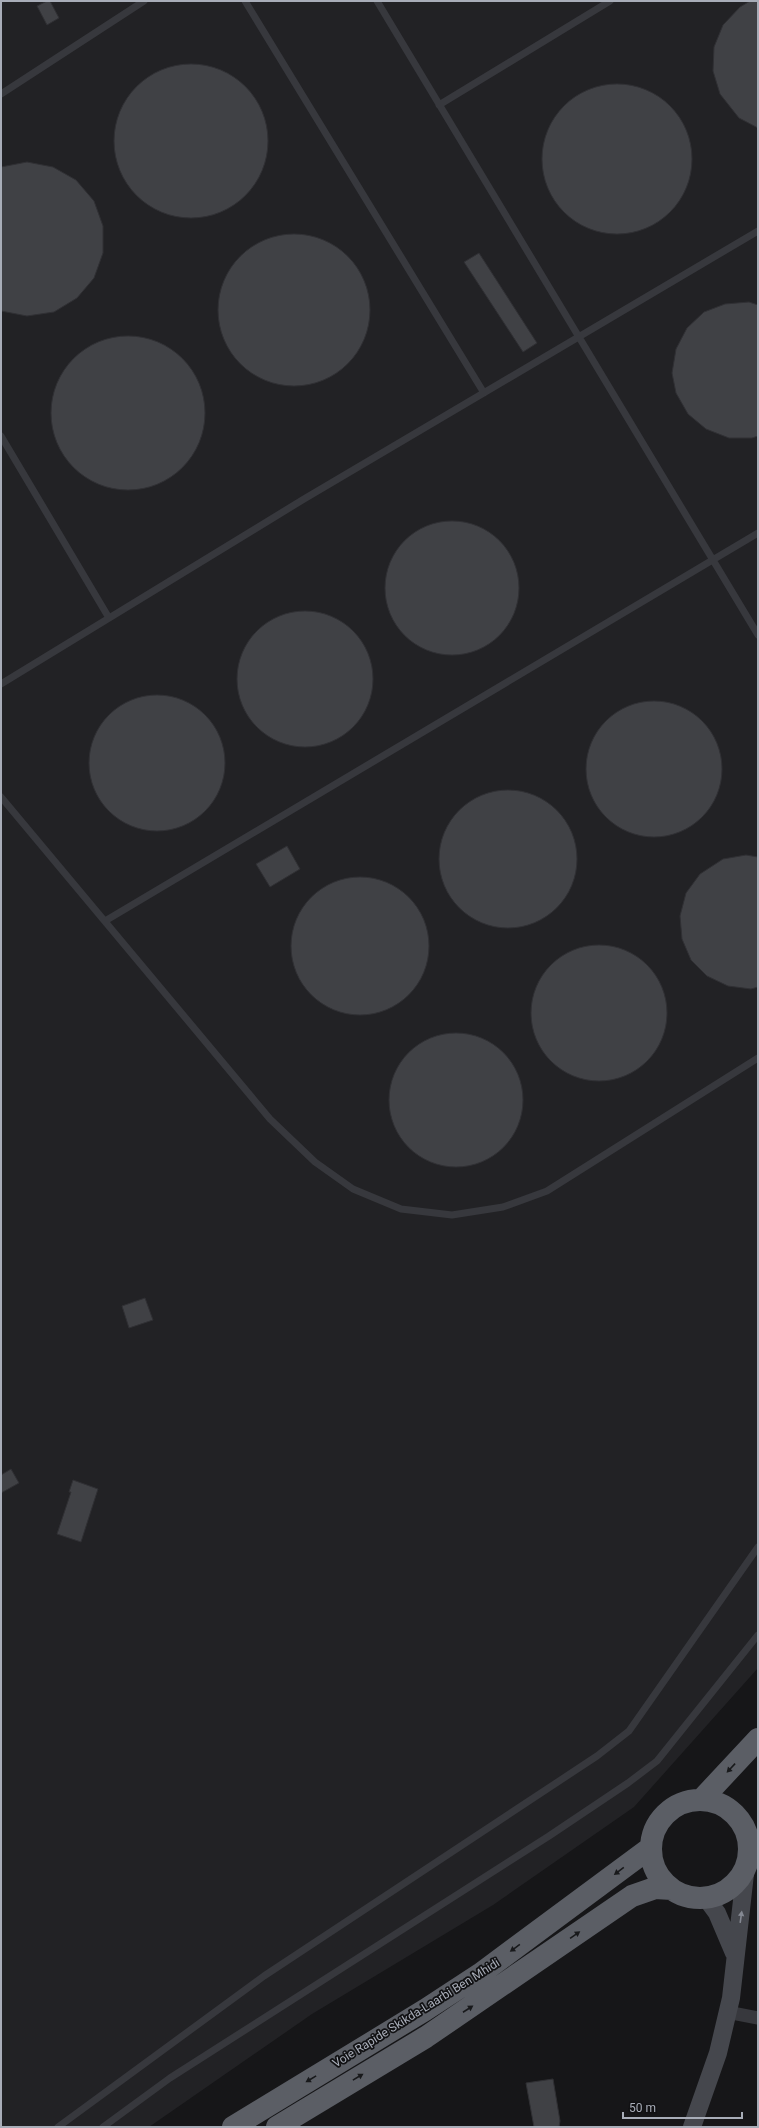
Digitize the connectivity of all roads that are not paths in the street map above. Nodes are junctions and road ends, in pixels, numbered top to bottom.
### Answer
1 (144, 1) edge
2 (245, 1) edge
3 (377, 1) edge
4 (610, 1) edge
5 (1, 94) edge
6 (439, 105) junction
7 (758, 230) edge
8 (579, 337) junction
9 (484, 393) junction
10 (1, 436) edge
11 (758, 533) edge
12 (713, 560) junction
13 (109, 618) junction
14 (758, 635) edge
15 (1, 684) edge
16 (1, 797) edge
17 (105, 921) junction
18 (758, 1058) edge
19 (758, 1547) edge
20 (758, 1635) edge
21 (758, 1739) edge
22 (702, 1799) junction
23 (758, 1820) edge
24 (650, 1848) junction
25 (748, 1859) junction
26 (672, 1889) junction
27 (706, 1898) junction
28 (735, 1956) junction
29 (727, 2012) junction
30 (758, 2018) edge
31 (58, 2127) edge
32 (102, 2127) edge
33 (233, 2127) edge
34 (277, 2127) edge
35 (692, 2127) edge

1 - 5 lane
2 - 9 lane
3 - 6 lane
4 - 6 lane
6 - 8 lane
7 - 8 lane
8 - 9 lane
8 - 12 lane
9 - 13 lane
10 - 13 lane
11 - 12 lane
12 - 14 lane
12 - 17 lane
13 - 15 lane
16 - 17 lane
17 - 18 lane
19 - 31 lane
20 - 32 lane
21 -> 22 highway
22 - 24 highway
22 - 25 highway
23 - 25 highway
24 - 26 highway
24 -> 33 highway, Voie Rapide Skikda-Laarbi Ben Mhidi
25 - 27 highway
28 -> 25 main road
26 - 27 highway
34 -> 26 highway, Voie Rapide Skikda-Laarbi Ben Mhidi
27 - 28 main road
28 - 29 main road
29 - 30 street
29 - 35 main road

